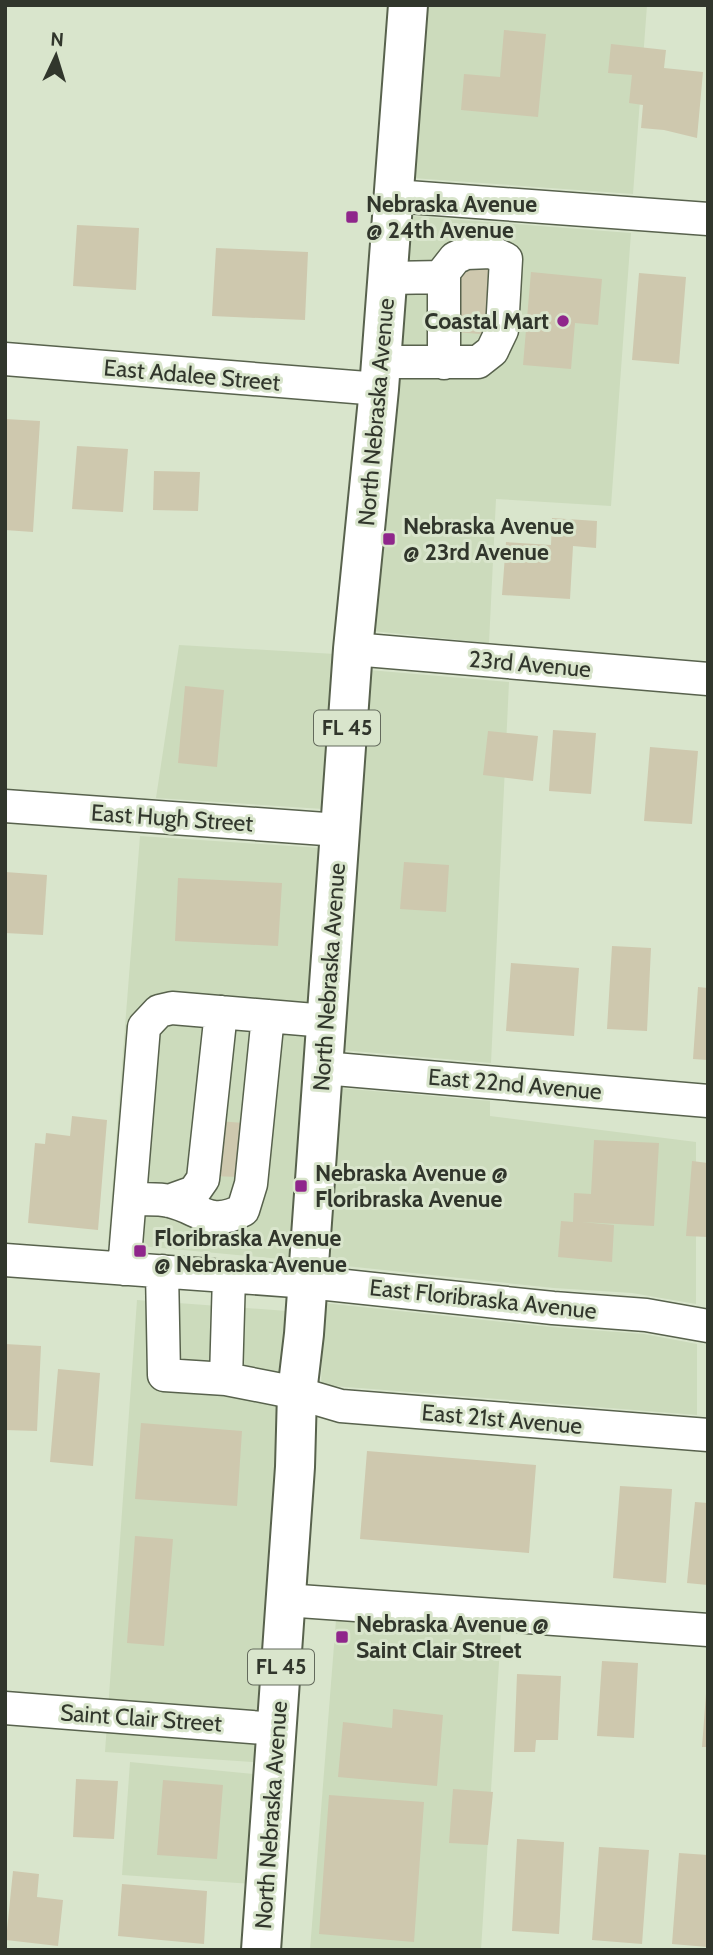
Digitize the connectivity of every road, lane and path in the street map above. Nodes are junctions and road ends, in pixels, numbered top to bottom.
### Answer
1 (408, 5) edge
2 (394, 196) junction
3 (497, 204) junction
4 (708, 219) edge
5 (491, 253) junction
6 (444, 277) junction
7 (388, 278) junction
8 (5, 359) edge
9 (444, 363) junction
10 (380, 376) junction
11 (353, 649) junction
12 (708, 679) edge
13 (5, 806) edge
14 (339, 830) junction
15 (221, 1012) junction
16 (268, 1016) junction
17 (326, 1021) junction
18 (323, 1068) junction
19 (708, 1101) edge
20 (130, 1199) junction
21 (169, 1201) junction
22 (5, 1260) edge
23 (124, 1269) junction
24 (162, 1271) junction
25 (229, 1276) junction
26 (308, 1282) junction
27 (708, 1326) edge
28 (226, 1379) junction
29 (298, 1393) junction
30 (708, 1435) edge
31 (285, 1600) junction
32 (708, 1630) edge
33 (5, 1708) edge
34 (277, 1728) junction
35 (261, 1950) edge

1 - 2 main road, North Nebraska Avenue / FL 45
2 - 3 street
2 - 7 main road, North Nebraska Avenue / FL 45
3 - 4 street
3 - 5 street
5 - 6 street
5 - 9 street, East Adalee Street
6 - 7 street
6 - 9 street
7 - 10 main road, North Nebraska Avenue / FL 45
8 - 10 street, East Adalee Street
9 - 10 street, East Adalee Street
10 - 11 main road, North Nebraska Avenue / FL 45
11 - 12 street, 23rd Avenue
11 - 14 main road, North Nebraska Avenue / FL 45
13 - 14 street, East Hugh Street
14 - 17 main road, North Nebraska Avenue / FL 45
15 - 16 street
15 - 20 street
15 - 21 street
16 - 17 street
16 - 21 street
17 - 18 main road, North Nebraska Avenue / FL 45
18 - 19 street, East 22nd Avenue
18 - 26 main road, North Nebraska Avenue / FL 45
20 - 21 street
20 - 23 street
22 - 23 street, East Floribraska Avenue
23 - 24 street, East Floribraska Avenue
24 - 25 street, East Floribraska Avenue
24 - 28 street, East 21st Avenue
25 - 26 street, East Floribraska Avenue
25 - 28 street
26 - 27 street, East Floribraska Avenue
26 - 29 main road, North Nebraska Avenue / FL 45
28 - 29 street, East 21st Avenue
29 - 30 street, East 21st Avenue
29 - 31 main road, North Nebraska Avenue / FL 45
31 - 32 street
31 - 34 main road, North Nebraska Avenue / FL 45
33 - 34 street, Saint Clair Street
34 - 35 main road, North Nebraska Avenue / FL 45

